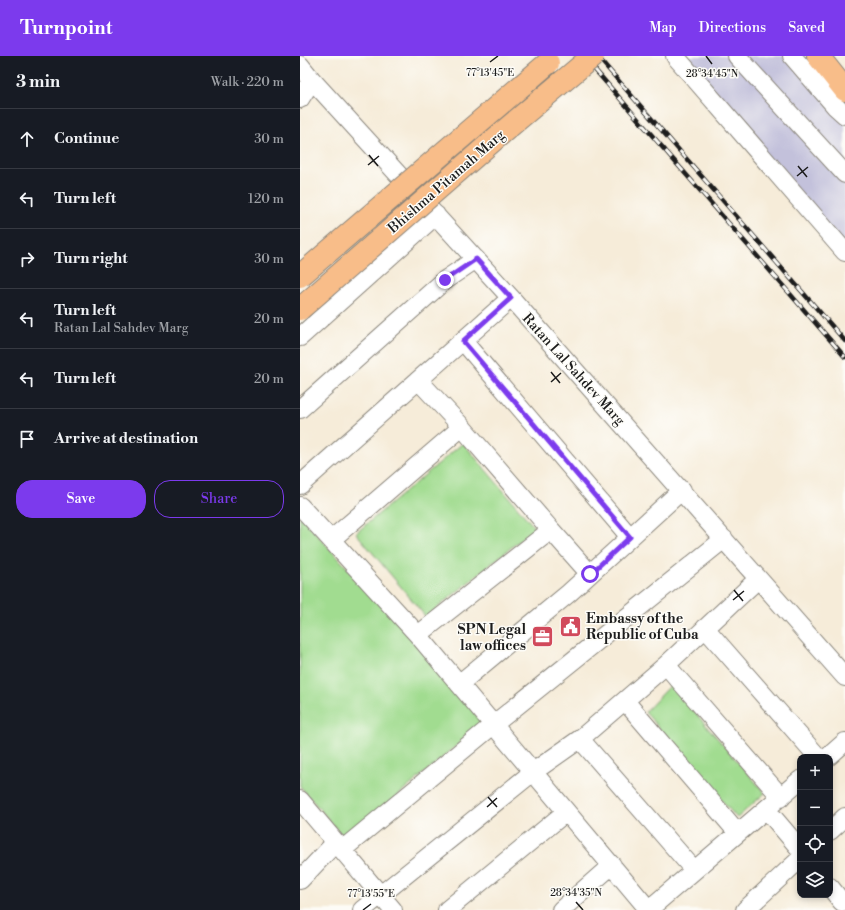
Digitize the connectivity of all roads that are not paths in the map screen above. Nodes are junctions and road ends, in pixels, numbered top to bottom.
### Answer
1 (594, 56) edge
2 (675, 56) edge
3 (737, 56) edge
4 (792, 56) edge
5 (818, 56) edge
6 (548, 63) dead end
7 (300, 65) edge
8 (312, 80) junction
9 (845, 90) edge
10 (300, 99) edge
11 (845, 115) edge
12 (845, 174) edge
13 (436, 215) junction
14 (845, 252) edge
15 (476, 259) junction
16 (300, 276) edge
17 (511, 298) junction
18 (300, 309) edge
19 (300, 337) edge
20 (463, 341) junction
21 (419, 381) junction
22 (300, 409) edge
23 (462, 427) junction
24 (300, 485) edge
25 (682, 490) junction
26 (300, 506) edge
27 (552, 530) junction
28 (630, 537) junction
29 (332, 539) junction
30 (719, 544) junction
31 (590, 574) junction
32 (758, 579) junction
33 (705, 628) junction
34 (418, 635) junction
35 (666, 664) junction
36 (845, 677) edge
37 (459, 684) junction
38 (625, 701) junction
39 (493, 725) junction
40 (580, 739) junction
41 (845, 742) edge
42 (815, 754) edge
43 (831, 754) edge
44 (533, 772) junction
45 (797, 783) edge
46 (781, 797) junction
47 (300, 800) edge
48 (766, 809) junction
49 (566, 812) junction
50 (845, 817) edge
51 (833, 828) edge
52 (738, 833) junction
53 (797, 845) edge
54 (339, 846) junction
55 (797, 862) edge
56 (612, 865) junction
57 (694, 870) junction
58 (300, 880) edge
59 (833, 892) edge
60 (379, 894) junction
61 (840, 904) edge
62 (362, 910) edge
63 (393, 910) edge
64 (447, 910) edge
65 (561, 910) edge
66 (648, 910) edge
67 (745, 910) edge

1 - 18 main road, Bhishma Pitamah Marg, bridge
2 - 14 street
3 - 12 street
4 - 11 street
5 - 9 main road
6 - 16 main road, Bhishma Pitamah Marg, bridge
7 - 8 street, Ratan Lal Sahdev Marg
8 - 10 street
8 - 13 street, Ratan Lal Sahdev Marg
13 - 15 street, Ratan Lal Sahdev Marg
13 - 19 street
15 - 17 street, Ratan Lal Sahdev Marg
15 - 22 street
17 - 20 street
17 - 25 street, Ratan Lal Sahdev Marg
20 - 21 street
20 - 28 street
21 - 23 street
21 - 24 street
23 - 27 street
23 - 29 street
25 - 28 street
25 - 30 street, Ratan Lal Sahdev Marg
26 - 29 street
27 - 31 street
27 - 34 street
28 - 31 street
29 - 34 street
30 - 32 street, Ratan Lal Sahdev Marg
30 - 39 street
31 - 37 street
32 - 33 street
32 - 36 street, Ratan Lal Sahdev Marg
33 - 35 street
33 - 42 street
34 - 37 street
35 - 38 street
35 - 46 street
37 - 39 street
38 - 40 street
38 - 52 street
39 - 44 street
39 - 54 street
40 - 44 street
40 - 57 street
41 - 43 street
44 - 49 street
44 - 60 street
45 - 46 street
46 - 48 street
47 - 54 street
48 - 52 street
48 - 53 street
49 - 56 street
49 - 64 street
50 - 51 street
52 - 57 street
54 - 58 street
54 - 60 street
55 - 67 street
56 - 65 street
56 - 66 street
57 - 66 street
59 - 61 street
60 - 62 street
60 - 63 street

